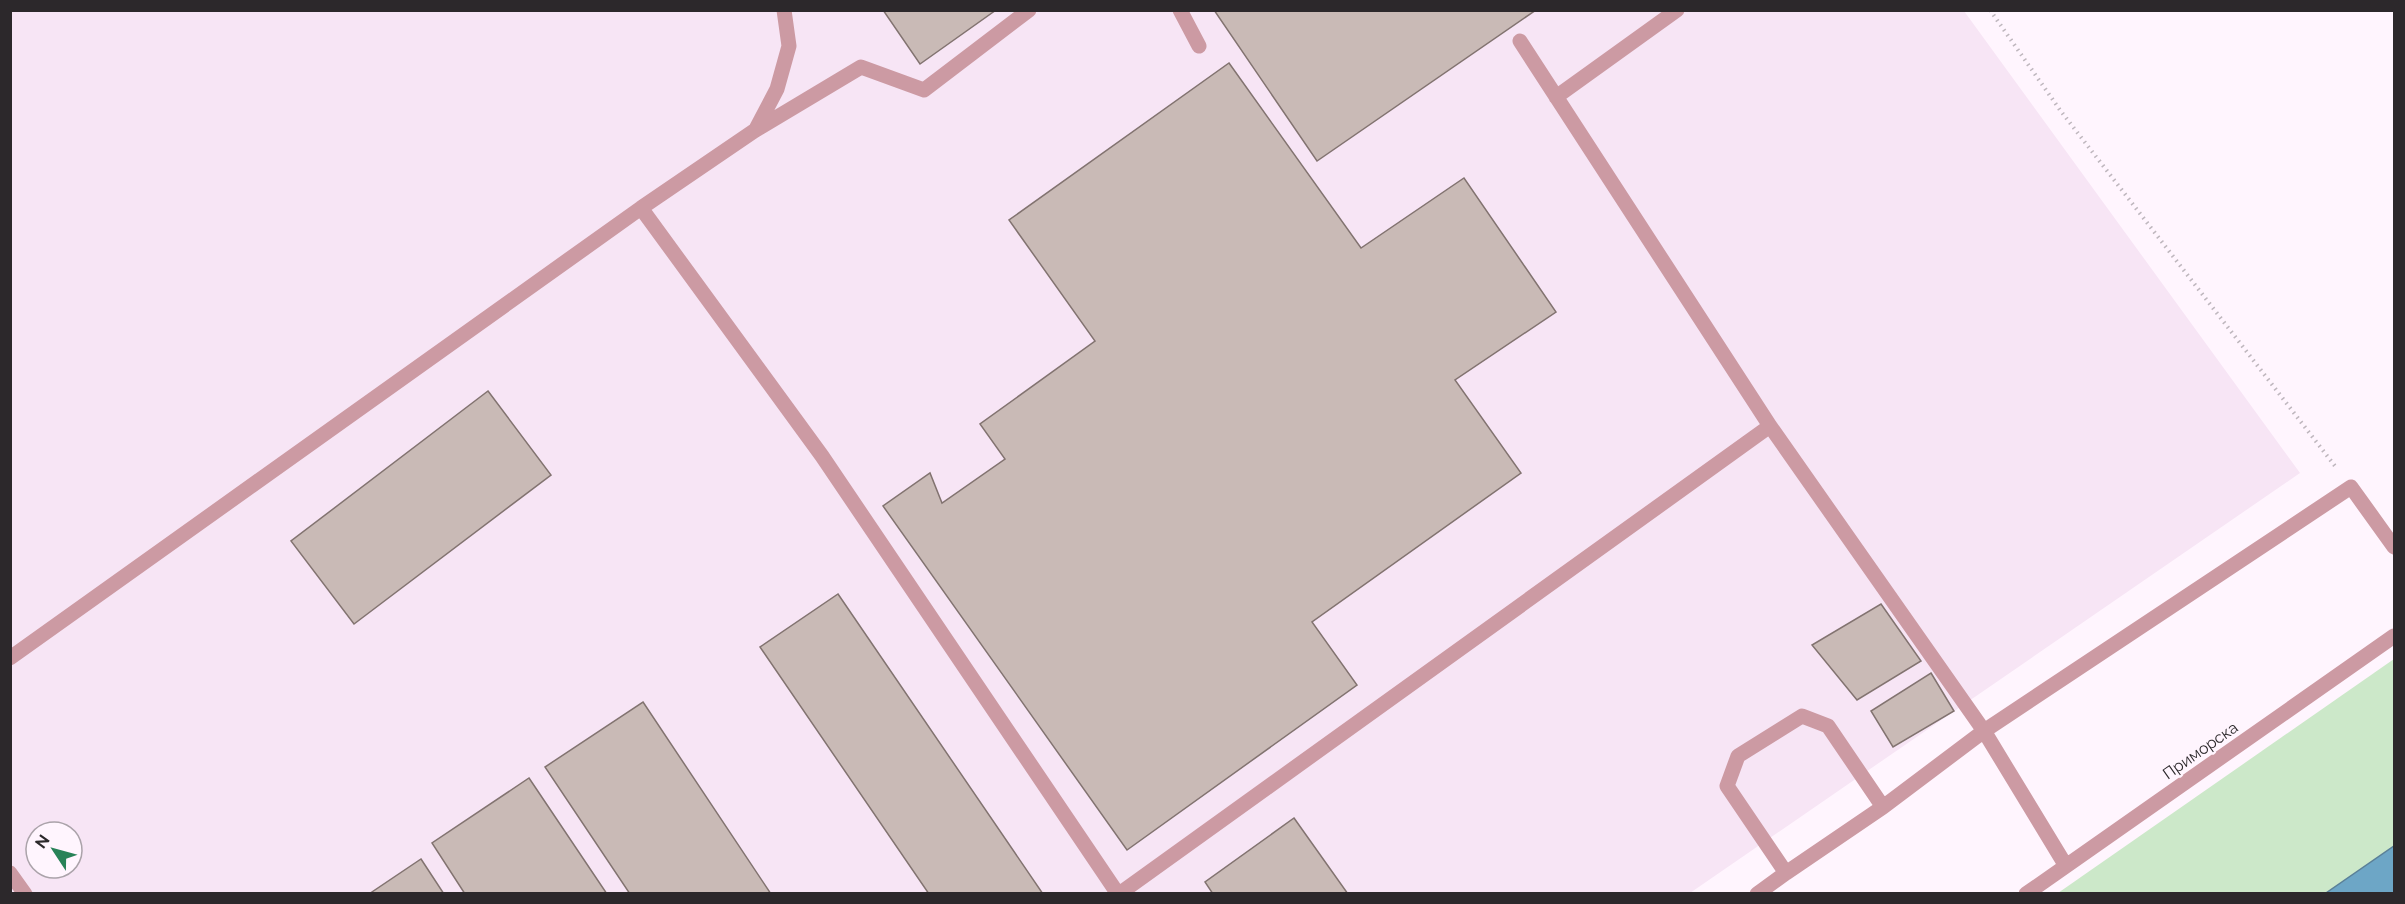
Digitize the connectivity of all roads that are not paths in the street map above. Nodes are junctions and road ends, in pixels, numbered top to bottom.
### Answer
1 (784, 10) edge
2 (1029, 10) edge
3 (1180, 10) edge
4 (1677, 10) edge
5 (1520, 41) dead end
6 (1199, 46) dead end
7 (1556, 97) junction
8 (754, 131) junction
9 (641, 208) junction
10 (1770, 426) junction
11 (2394, 547) edge
12 (2394, 636) edge
13 (10, 658) edge
14 (1984, 731) junction
15 (1883, 807) junction
16 (2066, 866) junction
17 (10, 873) edge
18 (1786, 873) junction
19 (1119, 893) edge
20 (25, 894) edge
21 (1757, 894) edge
22 (2026, 894) edge

1 - 8 street
2 - 8 street
3 - 6 street
4 - 7 street
5 - 7 street
7 - 10 street
8 - 9 street
9 - 13 street
9 - 19 street
10 - 14 street
10 - 19 street
11 - 14 street
12 - 16 street, Приморска
14 - 15 street
14 - 16 street
15 - 18 street
15 - 18 street
16 - 22 street, Приморска
17 - 20 street
18 - 21 street

